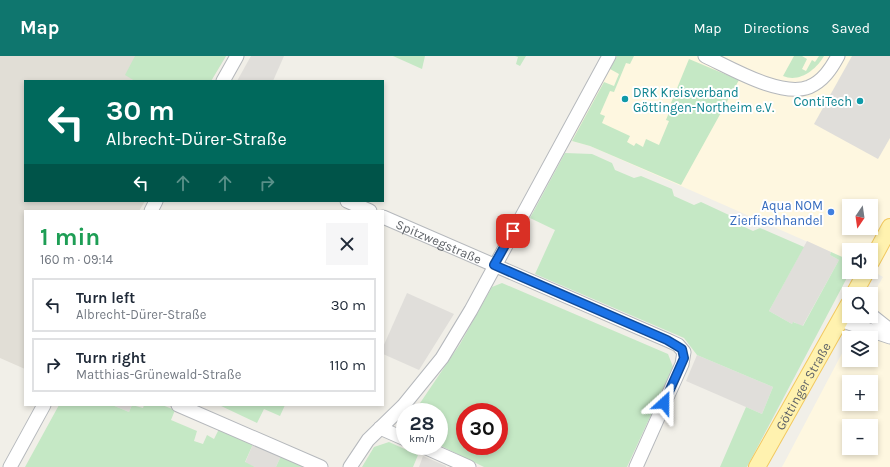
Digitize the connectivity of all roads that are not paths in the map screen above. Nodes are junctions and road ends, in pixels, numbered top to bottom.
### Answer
1 (237, 56) edge
2 (609, 56) edge
3 (705, 56) edge
4 (838, 56) edge
5 (224, 80) edge
6 (350, 202) edge
7 (368, 210) edge
8 (384, 216) edge
9 (890, 227) edge
10 (878, 249) edge
11 (494, 265) junction
12 (842, 316) edge
13 (840, 320) junction
14 (878, 321) edge
15 (890, 330) edge
16 (890, 337) edge
17 (43, 406) edge
18 (180, 406) edge
19 (380, 428) junction
20 (396, 435) edge
21 (442, 455) edge
22 (10, 467) edge
23 (321, 467) edge
24 (350, 467) edge
25 (469, 467) edge
26 (636, 467) edge
27 (757, 467) edge

1 - 5 street
2 - 11 street
3 - 4 street
6 - 7 street
8 - 11 street, Spitzwegstraße
9 - 10 main road
11 - 19 street
11 - 26 street, Spitzwegstraße
12 - 13 main road, Göttinger Straße
13 - 16 street
13 - 27 main road, Göttinger Straße
14 - 15 street
17 - 22 street
18 - 23 street
19 - 20 street
19 - 24 street
21 - 25 street

